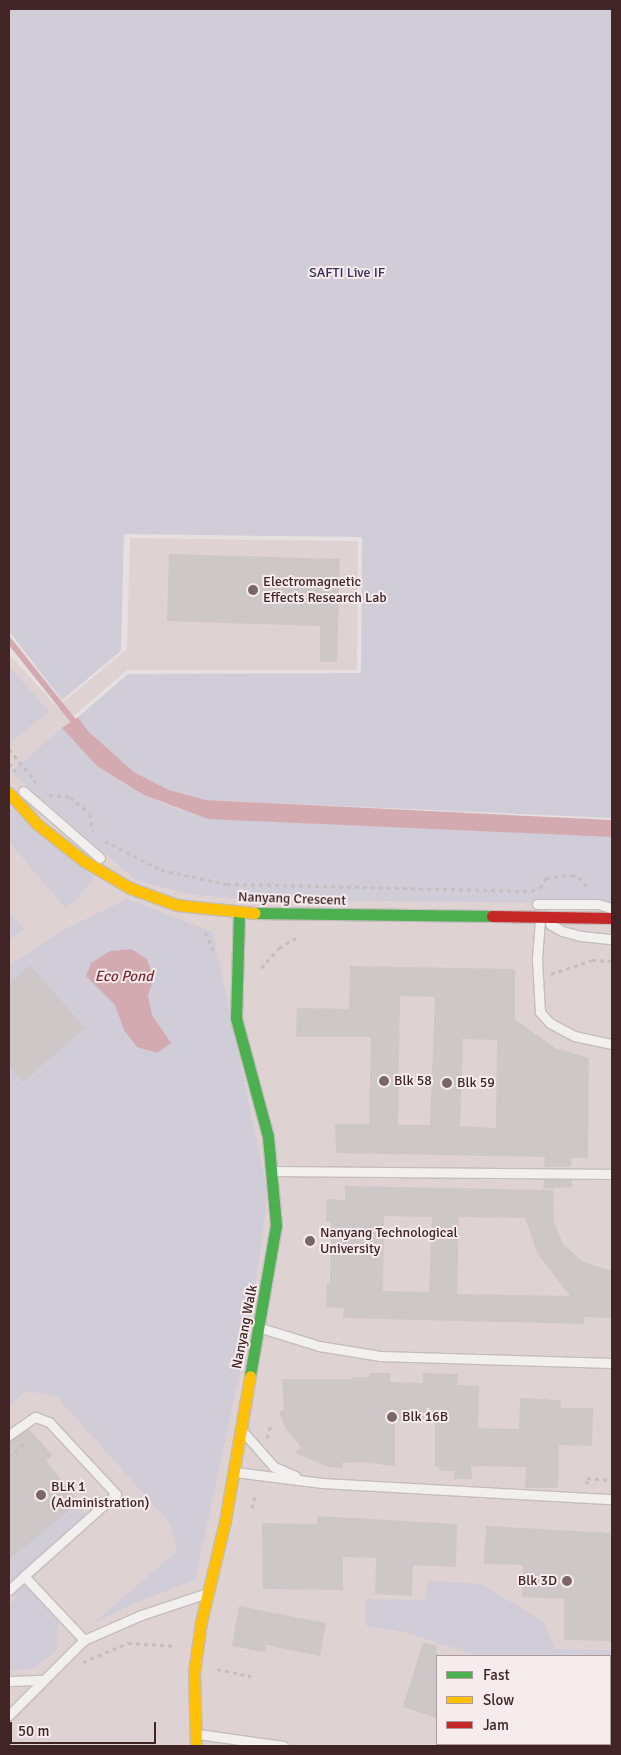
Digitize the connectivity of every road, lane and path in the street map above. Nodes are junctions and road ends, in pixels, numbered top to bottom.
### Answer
1 (9, 749) edge
2 (9, 781) edge
3 (9, 793) edge
4 (118, 882) junction
5 (222, 890) dead end
6 (231, 890) dead end
7 (592, 890) dead end
8 (373, 894) dead end
9 (540, 896) dead end
10 (522, 905) dead end
11 (512, 906) dead end
12 (612, 908) edge
13 (239, 913) junction
14 (461, 917) junction
15 (540, 918) junction
16 (612, 918) edge
17 (200, 930) dead end
18 (299, 936) dead end
19 (612, 939) edge
20 (216, 960) dead end
21 (612, 961) edge
22 (258, 974) dead end
23 (537, 980) junction
24 (612, 1044) edge
25 (273, 1171) junction
26 (612, 1174) edge
27 (258, 1328) junction
28 (612, 1363) edge
29 (240, 1428) junction
30 (9, 1435) edge
31 (232, 1472) junction
32 (322, 1483) junction
33 (612, 1499) edge
34 (24, 1576) junction
35 (9, 1590) edge
36 (208, 1592) junction
37 (84, 1640) junction
38 (176, 1646) dead end
39 (78, 1666) dead end
40 (216, 1668) dead end
41 (251, 1676) dead end
42 (9, 1680) edge
43 (43, 1680) junction
44 (9, 1715) edge
45 (196, 1734) junction
46 (196, 1746) edge
47 (283, 1746) edge

1 - 7 path
2 - 4 lane
3 - 4 street, Nanyang Crescent
4 - 13 street, Nanyang Crescent
5 - 6 path
8 - 9 path
10 - 12 lane
11 - 14 lane
13 - 14 street, Nanyang Crescent
13 - 25 street, Nanyang Walk
14 - 15 street, Nanyang Crescent
15 - 16 street, Nanyang Crescent
15 - 19 lane
15 - 23 lane
17 - 20 path
18 - 22 path
21 - 23 path
23 - 24 lane
25 - 26 lane
25 - 27 street, Nanyang Walk
27 - 28 lane
27 - 29 street, Nanyang Walk
29 - 31 street, Nanyang Walk
29 - 32 lane
30 - 34 lane
31 - 32 lane
31 - 36 street, Nanyang Walk
32 - 33 lane
34 - 35 lane
34 - 37 lane
36 - 37 lane
36 - 45 street, Nanyang Walk
37 - 43 lane
38 - 39 path
40 - 41 path
42 - 43 lane
43 - 44 lane
45 - 46 street, Nanyang Walk
45 - 47 lane

